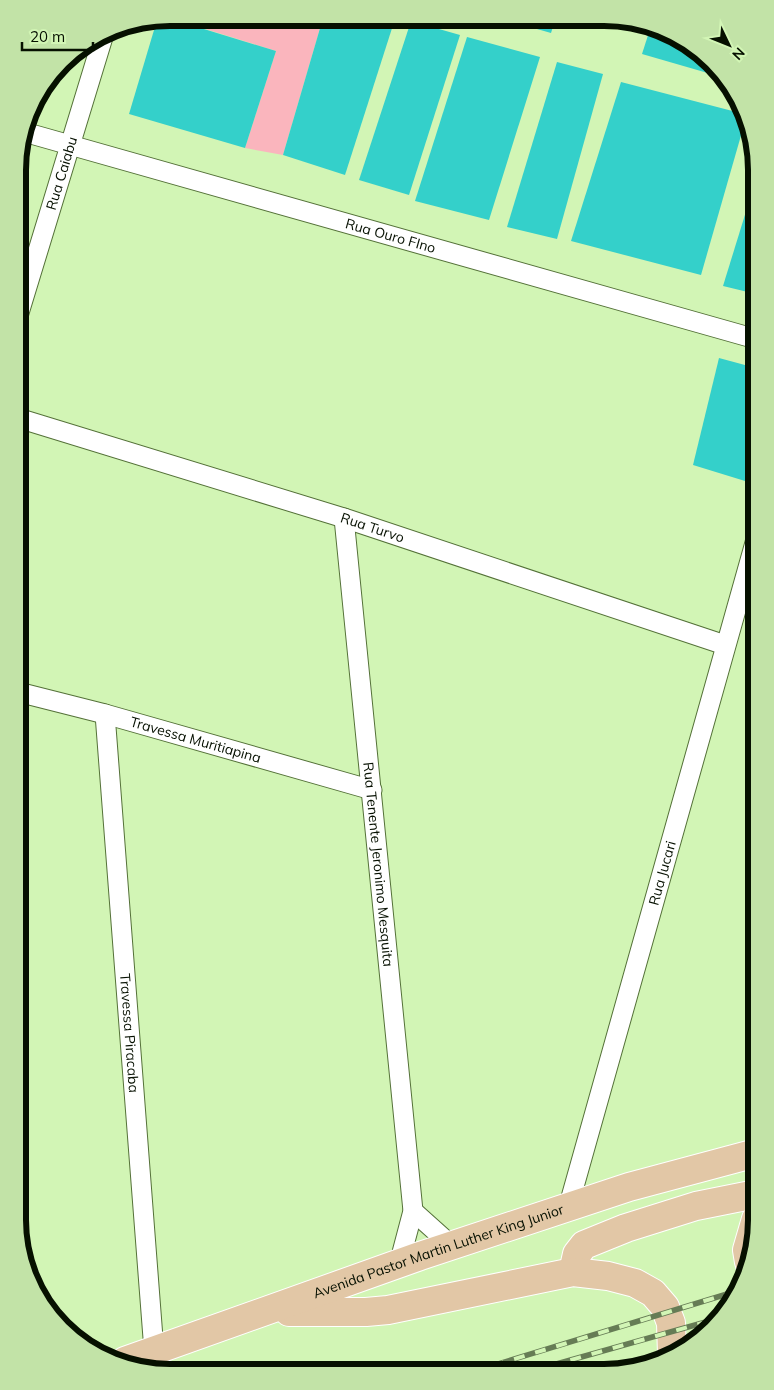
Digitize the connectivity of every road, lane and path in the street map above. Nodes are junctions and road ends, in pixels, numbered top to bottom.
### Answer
1 (101, 44) edge
2 (31, 134) edge
3 (71, 145) junction
4 (26, 290) edge
5 (748, 337) edge
6 (26, 420) edge
7 (344, 518) junction
8 (748, 568) edge
9 (725, 645) junction
10 (26, 694) edge
11 (105, 714) junction
12 (372, 790) junction
13 (747, 1156) edge
14 (747, 1196) edge
15 (568, 1208) junction
16 (412, 1211) junction
17 (452, 1246) junction
18 (399, 1264) junction
19 (573, 1272) junction
20 (266, 1312) junction
21 (672, 1346) edge
22 (154, 1351) junction
23 (132, 1359) edge

1 - 3 street, Rua Caiabu
2 - 3 street, Rua Ouro FIno
3 - 4 street, Rua Caiabu
3 - 5 street, Rua Ouro FIno
6 - 7 street, Rua Turvo
7 - 9 street, Rua Turvo
7 - 12 street, Rua Tenente Jeronimo Mesquita
8 - 9 street, Rua Jucari
9 - 15 street, Rua Jucari
10 - 11 street, Travessa Muritiapina
11 - 12 street, Travessa Muritiapina
11 - 22 street, Travessa Piracaba
12 - 16 street, Rua Tenente Jeronimo Mesquita
13 - 15 main road, Avenida Pastor Martin Luther King Junior
14 - 19 main road
15 - 17 main road, Avenida Pastor Martin Luther King Junior
16 - 17 street
16 - 18 street, Rua Tenente Jeronimo Mesquita
17 - 18 main road, Avenida Pastor Martin Luther King Junior
18 - 20 main road, Avenida Pastor Martin Luther King Junior
19 - 20 main road
19 - 21 main road
20 - 22 main road, Avenida Pastor Martin Luther King Junior
22 - 23 main road, Avenida Pastor Martin Luther King Junior

